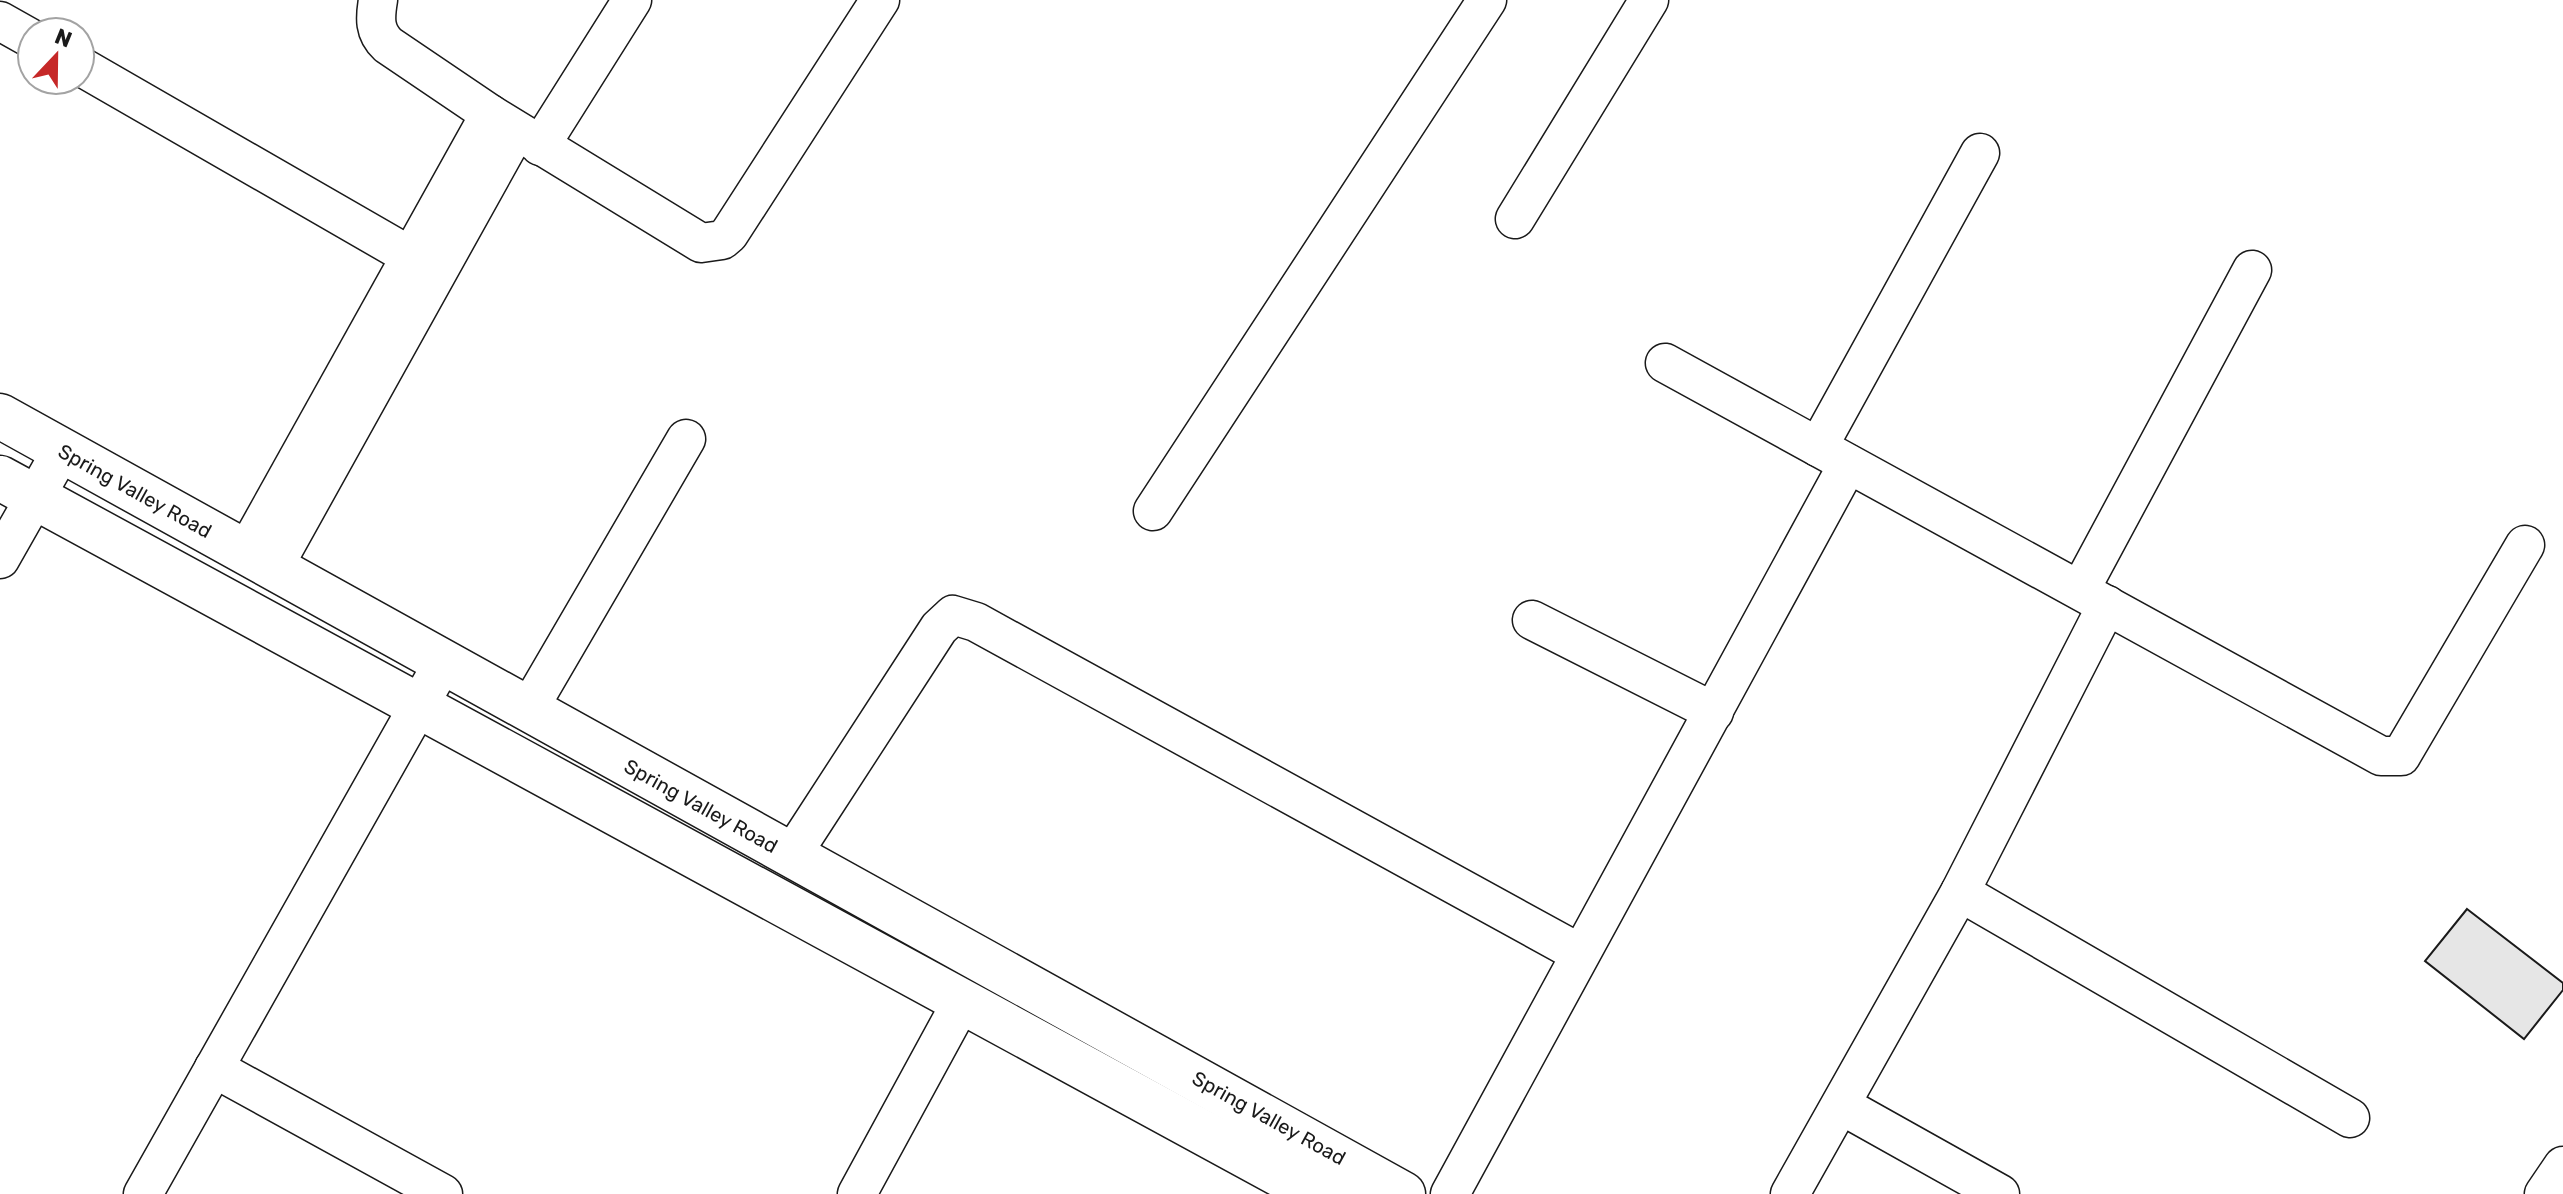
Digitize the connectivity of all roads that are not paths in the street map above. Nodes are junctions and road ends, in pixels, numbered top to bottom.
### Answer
1 (378, 0) edge
2 (632, 0) edge
3 (880, 0) edge
4 (1487, 0) edge
5 (1649, 0) edge
6 (96, 75) edge
7 (516, 130) junction
8 (1980, 153) dead end
9 (1515, 219) dead end
10 (410, 256) junction
11 (2252, 270) dead end
12 (1665, 363) dead end
13 (0, 416) edge
14 (686, 439) dead end
15 (62, 450) junction
16 (1833, 456) junction
17 (18, 488) edge
18 (1153, 511) dead end
19 (2525, 545) dead end
20 (0, 559) edge
21 (260, 560) junction
22 (2094, 598) junction
23 (1532, 620) dead end
24 (444, 661) junction
25 (420, 703) junction
26 (528, 710) junction
27 (1714, 712) junction
28 (791, 856) junction
29 (1960, 892) junction
30 (1579, 953) junction
31 (961, 1003) junction
32 (214, 1068) junction
33 (1841, 1105) junction
34 (2350, 1118) dead end
35 (2563, 1166) edge
36 (1351, 1181) edge
37 (143, 1194) edge
38 (443, 1194) edge
39 (857, 1194) edge
40 (1316, 1194) edge
41 (1403, 1194) edge
42 (1450, 1194) edge
43 (1790, 1194) edge
44 (2000, 1194) edge
45 (2544, 1194) edge

1 - 7 street
2 - 7 street
3 - 7 street
4 - 18 street
5 - 9 street
6 - 10 street
7 - 10 street
7 - 21 street
8 - 16 street
10 - 21 street
11 - 22 street
12 - 16 street
13 - 15 street, Spring Valley Road
14 - 26 street
15 - 17 street
15 - 21 street, Spring Valley Road
16 - 22 street
16 - 27 street
17 - 20 street
17 - 25 street
19 - 22 street
21 - 24 street, Spring Valley Road
22 - 29 street
23 - 27 street
24 - 25 street
24 - 26 street, Spring Valley Road
25 - 31 street
25 - 32 street
26 - 28 street, Spring Valley Road
27 - 30 street
28 - 30 street
28 - 36 street, Spring Valley Road
29 - 33 street
29 - 34 street
30 - 42 street
31 - 39 street
31 - 40 street
32 - 37 street
32 - 38 street
33 - 43 street
33 - 44 street
35 - 45 street
36 - 41 street, Spring Valley Road

